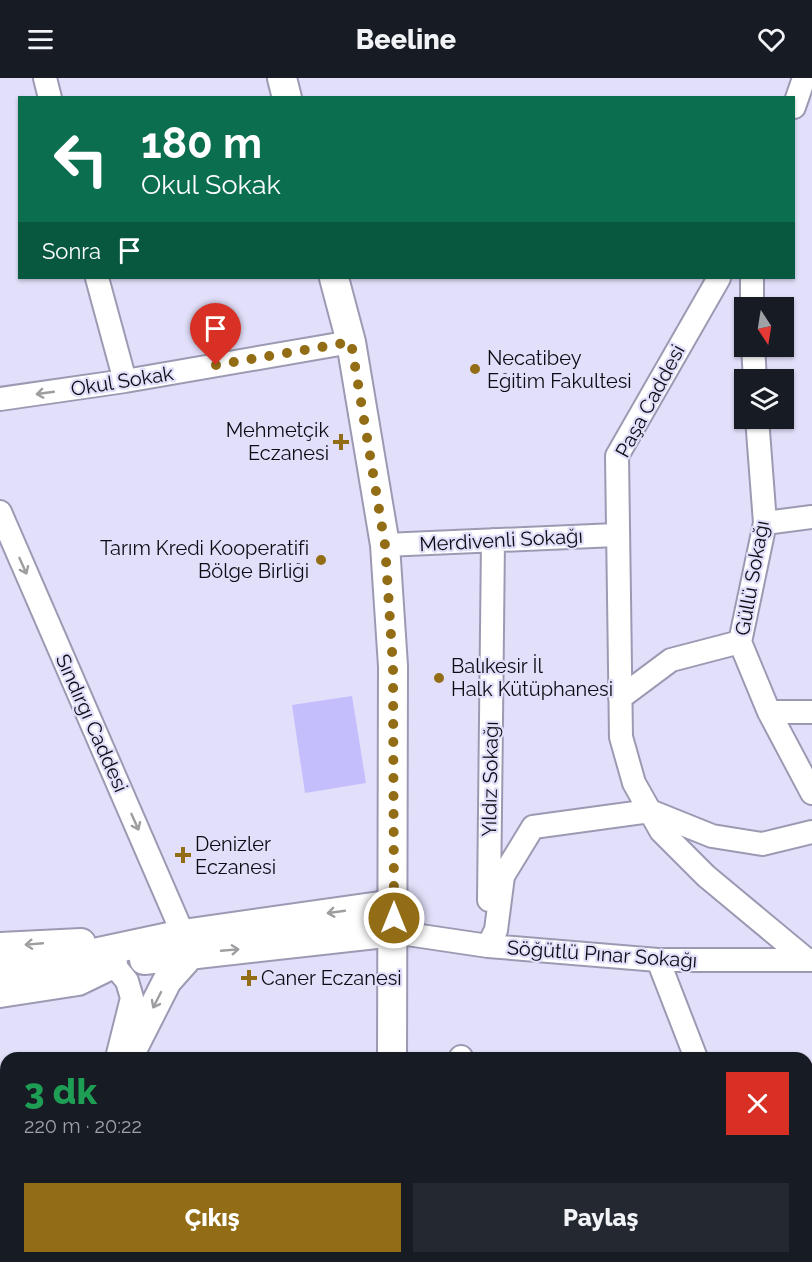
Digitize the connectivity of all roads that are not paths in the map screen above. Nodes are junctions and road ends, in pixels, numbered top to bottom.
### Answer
1 (45, 78) edge
2 (282, 78) edge
3 (804, 78) edge
4 (50, 96) edge
5 (286, 96) edge
6 (795, 104) edge
7 (98, 279) edge
8 (334, 279) edge
9 (718, 279) edge
10 (752, 279) edge
11 (752, 297) edge
12 (351, 342) junction
13 (124, 381) junction
14 (0, 399) edge
15 (758, 429) edge
16 (0, 512) edge
17 (812, 517) edge
18 (765, 523) junction
19 (616, 534) junction
20 (493, 540) junction
21 (385, 545) junction
22 (740, 642) junction
23 (620, 698) junction
24 (769, 712) junction
25 (812, 712) edge
26 (812, 793) edge
27 (650, 811) junction
28 (812, 832) edge
29 (394, 904) junction
30 (394, 932) junction
31 (188, 944) junction
32 (488, 946) junction
33 (658, 960) junction
34 (809, 960) edge
35 (114, 964) junction
36 (1, 971) edge
37 (118, 1052) edge
38 (131, 1052) edge
39 (392, 1052) edge
40 (694, 1052) edge

1 - 4 street
2 - 5 main road
3 - 6 street
7 - 13 street
8 - 12 main road
9 - 19 street, Paşa Caddesi
10 - 11 street
12 - 13 street, Okul Sokak
12 - 21 main road
13 -> 14 street, Okul Sokak
15 - 18 street, Güllü Sokağı
16 -> 31 street, Sındırgı Caddesi
17 - 18 street
18 - 22 street, Güllü Sokağı
19 - 20 street, Merdivenli Sokağı
19 - 23 street, Paşa Caddesi
20 - 21 street, Merdivenli Sokağı
20 - 32 street, Yıldız Sokağı
21 - 29 main road
22 - 23 street
22 - 24 street, Güllü Sokağı
23 - 27 street, Paşa Caddesi
24 - 25 street
24 - 26 street, Güllü Sokağı
27 - 28 street
27 - 32 street
27 - 34 street, Paşa Caddesi
29 - 30 main road
29 -> 31 main road
31 -> 30 main road
30 - 32 street, Söğütlü Pınar Sokağı
30 - 39 main road
31 - 35 main road
31 -> 36 main road
31 -> 38 main road
32 - 33 street, Söğütlü Pınar Sokağı
33 - 34 street, Söğütlü Pınar Sokağı
33 - 40 street
35 - 36 main road
35 - 37 street

